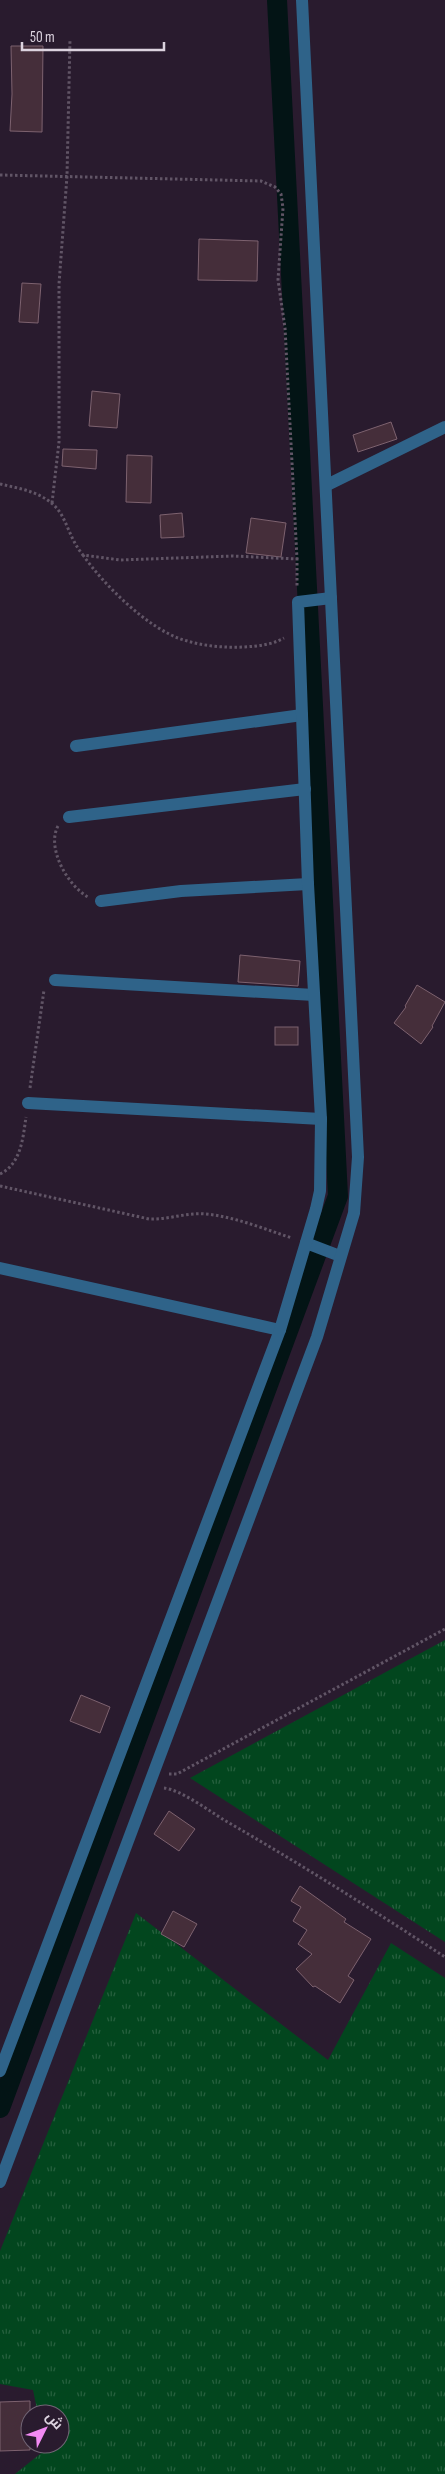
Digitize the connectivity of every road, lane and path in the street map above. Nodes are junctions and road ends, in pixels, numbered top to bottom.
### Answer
1 (302, 0) edge
2 (70, 39) dead end
3 (0, 175) edge
4 (67, 176) junction
5 (445, 427) edge
6 (0, 484) edge
7 (327, 485) junction
8 (52, 503) junction
9 (83, 555) junction
10 (297, 559) junction
11 (326, 599) junction
12 (301, 602) junction
13 (299, 630) junction
14 (302, 715) junction
15 (76, 746) dead end
16 (306, 789) junction
17 (69, 817) joint
18 (308, 884) junction
19 (101, 901) joint
20 (55, 980) joint
21 (314, 995) junction
22 (28, 1103) junction
23 (321, 1119) junction
24 (0, 1174) edge
25 (0, 1186) edge
26 (309, 1245) junction
27 (337, 1255) junction
28 (0, 1268) edge
29 (280, 1330) junction
30 (445, 1629) edge
31 (149, 1780) junction
32 (445, 1957) edge
33 (0, 2071) edge
34 (0, 2182) edge

1 - 7 street
2 - 4 path
3 - 4 path
4 - 8 path
4 - 10 path
5 - 7 street
6 - 8 path
7 - 11 street
8 - 9 path
9 - 10 path
9 - 13 path
10 - 12 path
11 - 12 street
11 - 27 street
12 - 13 street
13 - 14 street
14 - 15 street
14 - 16 street
16 - 17 street
16 - 18 street
17 - 19 path
18 - 19 street
18 - 21 street
20 - 21 street
20 - 22 path
21 - 23 street
22 - 23 street
22 - 24 path
23 - 26 street
25 - 26 path
26 - 27 street
26 - 29 street
27 - 31 street
28 - 29 street
29 - 33 street
30 - 31 path
31 - 32 path
31 - 34 street

